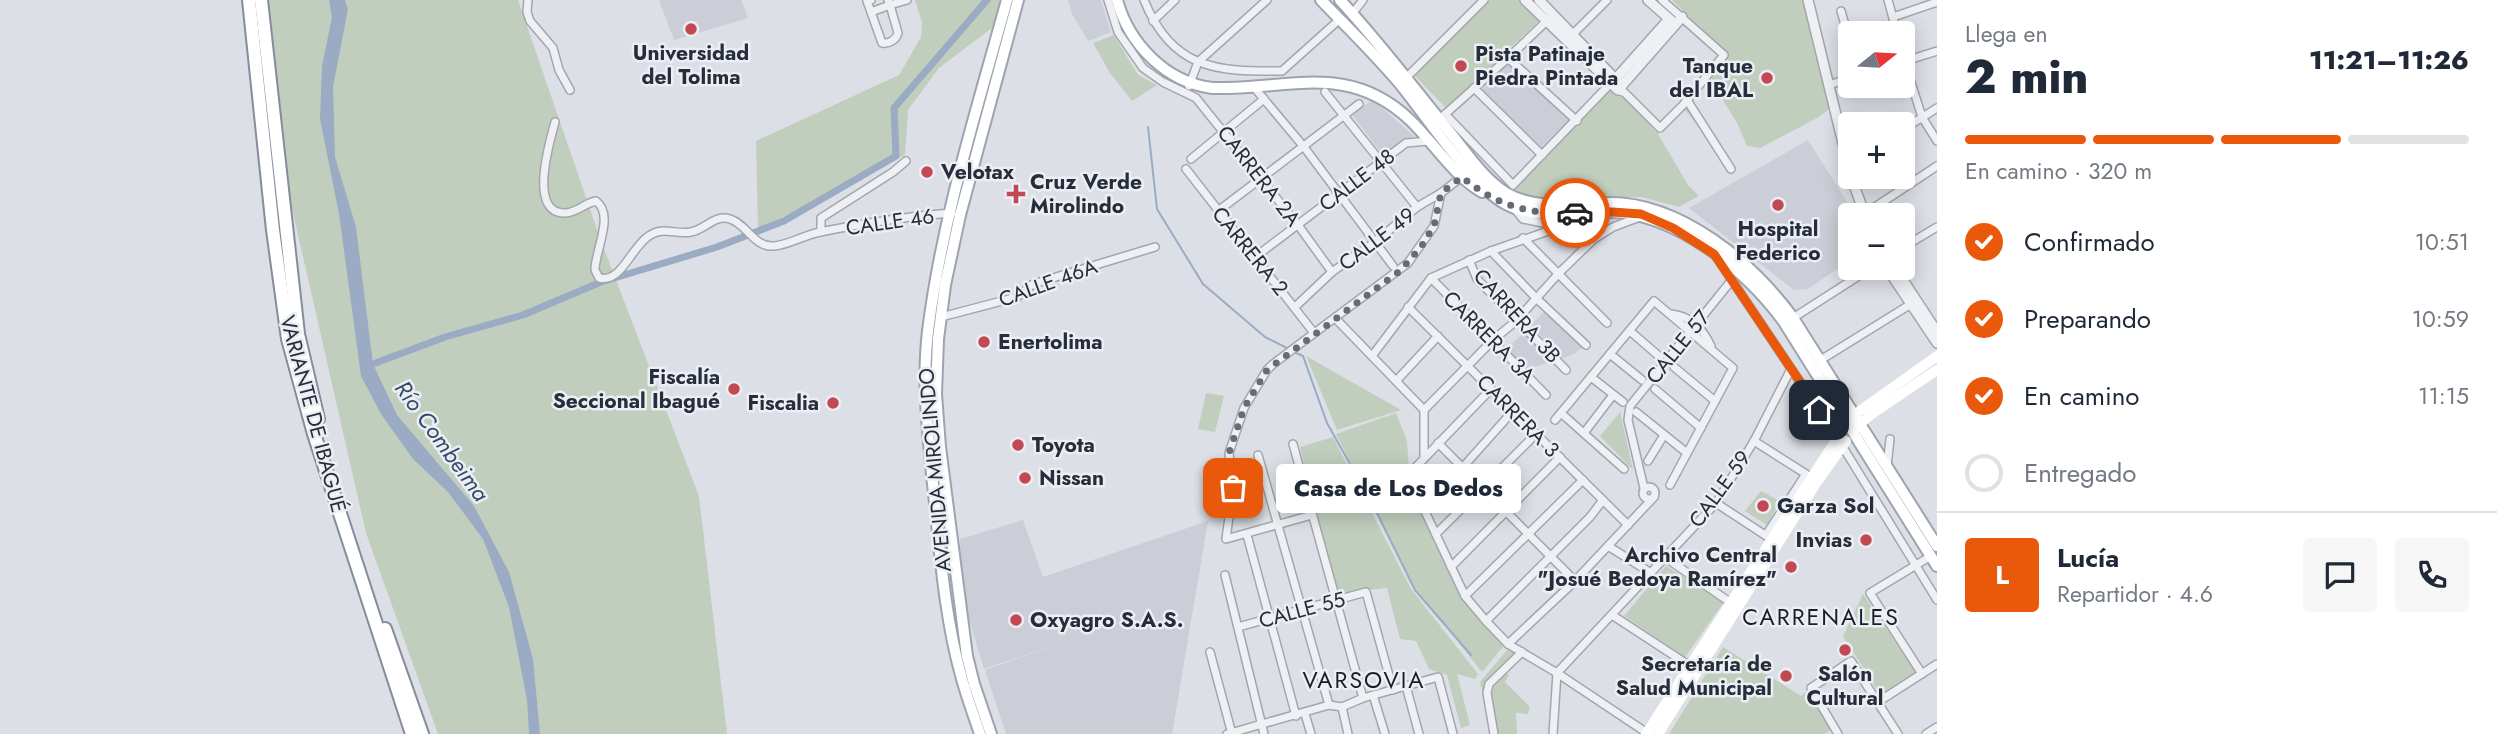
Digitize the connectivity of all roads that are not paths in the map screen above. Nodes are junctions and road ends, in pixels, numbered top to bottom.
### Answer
1 (249, 0) edge
2 (261, 0) edge
3 (528, 0) edge
4 (868, 0) edge
5 (907, 0) edge
6 (1007, 0) edge
7 (1018, 0) edge
8 (1108, 0) edge
9 (1117, 0) edge
10 (1144, 0) edge
11 (1175, 0) edge
12 (1267, 0) edge
13 (1321, 0) edge
14 (1340, 0) edge
15 (1363, 0) edge
16 (1484, 0) edge
17 (1525, 0) edge
18 (1539, 0) edge
19 (1607, 0) edge
20 (1648, 0) edge
21 (1662, 0) edge
22 (1808, 0) edge
23 (1888, 0) edge
24 (1937, 2) edge
25 (889, 3) edge
26 (1841, 11) dead end
27 (871, 12) junction
28 (1352, 14) junction
29 (1893, 17) junction
30 (1549, 18) junction
31 (1340, 19) junction
32 (1675, 20) junction
33 (1153, 21) junction
34 (1844, 21) edge
35 (1894, 21) edge
36 (1573, 34) junction
37 (1937, 51) edge
38 (1915, 56) edge
39 (1508, 58) junction
40 (1198, 62) junction
41 (1406, 78) junction
42 (1838, 82) edge
43 (1829, 85) junction
44 (1253, 86) junction
45 (1618, 86) junction
46 (1189, 87) junction
47 (1474, 88) junction
48 (570, 90) dead end
49 (1325, 92) dead end
50 (1915, 94) edge
51 (1264, 99) junction
52 (1687, 100) junction
53 (1359, 104) dead end
54 (1937, 108) edge
55 (1345, 115) junction
56 (1442, 117) junction
57 (1923, 117) junction
58 (1577, 121) junction
59 (1838, 121) edge
60 (555, 122) dead end
61 (1915, 122) edge
62 (1224, 133) junction
63 (1937, 141) edge
64 (1431, 143) junction
65 (1304, 147) junction
66 (1542, 155) junction
67 (1191, 159) dead end
68 (1382, 160) junction
69 (906, 161) dead end
70 (1937, 166) edge
71 (1186, 169) dead end
72 (1731, 169) dead end
73 (1471, 172) junction
74 (1261, 178) junction
75 (1441, 193) junction
76 (1339, 194) junction
77 (1880, 203) edge
78 (1417, 207) junction
79 (1514, 208) junction
80 (1218, 211) junction
81 (955, 214) junction
82 (1644, 216) junction
83 (1666, 219) junction
84 (1297, 225) junction
85 (821, 232) junction
86 (1936, 232) edge
87 (1523, 238) junction
88 (1375, 242) junction
89 (1915, 242) edge
90 (1155, 247) dead end
91 (1491, 251) junction
92 (1714, 254) junction
93 (1255, 257) junction
94 (1469, 260) junction
95 (1393, 266) dead end
96 (1332, 272) junction
97 (1559, 273) junction
98 (1431, 278) junction
99 (1852, 280) edge
100 (1895, 280) edge
101 (1903, 280) edge
102 (1731, 281) junction
103 (1536, 298) junction
104 (1911, 304) junction
105 (1295, 307) junction
106 (1408, 307) junction
107 (1671, 314) junction
108 (941, 317) junction
109 (1335, 317) junction
110 (1793, 318) junction
111 (1516, 320) junction
112 (1607, 323) dead end
113 (1697, 325) junction
114 (1630, 331) junction
115 (1692, 332) junction
116 (1937, 332) edge
117 (1314, 333) junction
118 (1438, 336) junction
119 (1493, 340) junction
120 (1937, 343) edge
121 (1586, 345) dead end
122 (1714, 351) junction
123 (1610, 354) junction
124 (1372, 356) junction
125 (1937, 356) edge
126 (1660, 357) dead end
127 (1819, 361) junction
128 (1467, 365) junction
129 (1674, 367) dead end
130 (1791, 369) junction
131 (1566, 370) dead end
132 (1937, 370) edge
133 (1591, 377) junction
134 (1397, 380) junction
135 (1642, 380) dead end
136 (1655, 388) dead end
137 (1491, 389) junction
138 (1546, 395) dead end
139 (1613, 395) junction
140 (1715, 401) junction
141 (1623, 402) dead end
142 (1424, 410) junction
143 (1513, 411) junction
144 (1636, 412) dead end
145 (1561, 413) junction
146 (1555, 420) dead end
147 (1853, 423) junction
148 (1701, 428) junction
149 (1536, 433) junction
150 (1584, 433) junction
151 (1664, 435) junction
152 (1890, 439) dead end
153 (1754, 441) junction
154 (1438, 443) junction
155 (1293, 444) dead end
156 (1687, 453) junction
157 (1258, 455) dead end
158 (1424, 457) junction
159 (1560, 457) junction
160 (1648, 461) dead end
161 (1463, 467) junction
162 (1887, 468) junction
163 (1624, 469) dead end
164 (1812, 478) junction
165 (1583, 480) junction
166 (1670, 485) dead end
167 (1483, 488) junction
168 (1603, 500) junction
169 (1716, 503) junction
170 (1422, 505) junction
171 (1507, 512) junction
172 (1312, 515) junction
173 (1628, 525) junction
174 (1278, 526) junction
175 (1436, 534) junction
176 (1529, 534) junction
177 (1247, 535) junction
178 (1768, 537) junction
179 (1608, 546) junction
180 (1935, 556) edge
181 (1552, 557) junction
182 (1666, 558) junction
183 (1915, 566) junction
184 (1451, 567) junction
185 (1651, 573) junction
186 (1224, 575) dead end
187 (1576, 581) junction
188 (1465, 596) junction
189 (1937, 600) edge
190 (1336, 601) junction
191 (1734, 605) junction
192 (1301, 610) junction
193 (1612, 615) junction
194 (1270, 619) junction
195 (1486, 621) junction
196 (1238, 627) junction
197 (1508, 644) junction
198 (1210, 652) dead end
199 (1522, 652) junction
200 (1937, 664) edge
201 (1690, 667) junction
202 (1557, 673) junction
203 (1922, 674) junction
204 (1406, 686) junction
205 (1393, 690) junction
206 (1373, 695) junction
207 (1363, 698) junction
208 (1878, 702) junction
209 (1329, 705) junction
210 (1342, 708) junction
211 (1300, 715) junction
212 (1267, 724) junction
213 (1937, 727) edge
214 (1836, 731) edge
215 (412, 734) edge
216 (422, 734) edge
217 (981, 734) edge
218 (991, 734) edge
219 (1230, 734) edge
220 (1265, 734) edge
221 (1274, 734) edge
222 (1311, 734) edge
223 (1349, 734) edge
224 (1385, 734) edge
225 (1419, 734) edge
226 (1454, 734) edge
227 (1494, 734) edge
228 (1553, 734) edge
229 (1650, 734) edge
230 (1826, 734) edge
231 (1898, 734) edge
232 (1926, 734) edge

1 - 215 highway, VARIANTE DE IBAGUÉ
2 - 216 highway, VARIANTE DE IBAGUÉ
3 - 48 street
4 - 27 street
5 - 25 street
6 - 81 main road, AVENIDA MIROLINDO
7 - 81 main road, AVENIDA MIROLINDO
8 - 46 street
9 - 46 main road
10 - 33 street
11 - 33 street
12 - 40 street
13 - 31 main road
14 - 28 main road
15 - 28 street
16 - 41 street
17 - 30 street
18 - 30 street
19 - 36 street
20 - 32 street
21 - 32 street
22 - 43 street
23 - 29 street
24 - 29 street
25 - 27 street
25 - 27 street
26 - 34 street
28 - 41 main road
29 - 35 street
30 - 36 street
30 - 39 street
30 - 45 street
31 - 40 street
31 - 73 main road
32 - 45 street
32 - 52 street
33 - 40 street
36 - 45 street
37 - 38 street
39 - 47 street
39 - 58 street
40 - 46 street
41 - 56 main road
42 - 43 street
43 - 59 street
44 - 46 main road
44 - 51 street
44 - 64 main road
45 - 52 street
45 - 58 street
46 - 62 street, CARRERA 2A
47 - 56 street
47 - 66 street
49 - 55 street
50 - 57 street
51 - 62 street
51 - 65 street
52 - 72 street
53 - 55 street
54 - 57 street
55 - 65 street
55 - 68 street
56 - 66 street
56 - 73 main road
57 - 61 street
57 - 63 street
58 - 66 street
60 - 85 street, CALLE 46
62 - 67 street
62 - 74 street, CARRERA 2A
64 - 68 street, CALLE 48
64 - 73 main road
65 - 74 street
65 - 76 street
68 - 76 street, CALLE 48
68 - 78 street
69 - 85 street
70 - 77 street
71 - 80 street, CARRERA 2
73 - 75 street, CALLE 49
73 - 79 main road
73 - 83 main road
74 - 80 street
74 - 84 street, CARRERA 2A
75 - 78 street, CALLE 49
75 - 109 street
76 - 84 street, CALLE 48
76 - 88 street
78 - 88 street, CALLE 49
79 - 82 main road
79 - 87 street
80 - 93 street, CARRERA 2
81 - 85 street, CALLE 46
81 - 108 main road, AVENIDA MIROLINDO
81 - 217 main road, AVENIDA MIROLINDO
82 - 83 main road
82 - 97 street
83 - 92 main road
83 - 110 main road
84 - 93 street, CALLE 48
84 - 96 street, CARRERA 2A
86 - 89 street
87 - 91 street
87 - 97 street
88 - 95 street
88 - 96 street, CALLE 49
90 - 108 street, CALLE 46A
91 - 94 street
91 - 103 street
92 - 102 street
92 - 147 main road
93 - 105 street, CARRERA 2
94 - 98 street
94 - 111 street, CARRERA 3B
96 - 105 street, CALLE 49
97 - 103 street
97 - 112 street
98 - 106 street
98 - 119 street, CARRERA 3A
99 - 110 street
100 - 104 street
101 - 116 street
102 - 113 street, CALLE 57
102 - 130 street
103 - 111 street
103 - 121 street
104 - 120 street
104 - 127 street
105 - 117 street, CARRERA 2
106 - 118 street, CARRERA 3
106 - 124 street
107 - 113 street
107 - 114 street
107 - 115 street
108 - 218 main road, AVENIDA MIROLINDO
109 - 117 street
109 - 124 street
110 - 127 main road
111 - 119 street
111 - 131 street, CARRERA 3B
113 - 115 street, CALLE 57
113 - 122 street
114 - 123 street
114 - 126 street
115 - 122 street
115 - 173 street, CALLE 57
117 - 177 street
118 - 128 street, CARRERA 3
118 - 134 street
119 - 128 street
119 - 138 street, CARRERA 3A
122 - 140 street
123 - 133 street
123 - 135 street
124 - 134 street
125 - 147 main road
127 - 147 main road
128 - 137 street, CARRERA 3
128 - 142 street
129 - 140 street
130 - 153 street, CALLE 59
130 - 183 street
132 - 147 main road
133 - 139 street
133 - 145 street
134 - 142 street
136 - 148 street
137 - 143 street, CARRERA 3
137 - 154 street
139 - 141 street
139 - 150 street
140 - 148 street
142 - 158 street
143 - 149 street, CARRERA 3
143 - 161 street
144 - 151 street
145 - 146 street
145 - 150 street
147 - 162 main road
147 - 164 main road, bridge
147 - 180 main road
148 - 156 street
149 - 159 street, CARRERA 3
149 - 167 street
150 - 163 street
151 - 156 street
151 - 160 street
152 - 162 street
153 - 164 street
153 - 169 street, CALLE 59
154 - 158 street
154 - 161 street
155 - 172 street
156 - 166 street
157 - 174 street
158 - 170 street
159 - 165 street, CARRERA 3
159 - 171 street
161 - 167 street
161 - 170 street
162 - 180 main road
164 - 178 main road
164 - 191 main road
165 - 168 street, CARRERA 3
165 - 176 street
167 - 171 street
167 - 175 street
168 - 173 street, CARRERA 3
168 - 181 street
169 - 178 street
169 - 182 street, CALLE 59
170 - 175 street
171 - 176 street
171 - 184 street
172 - 174 street
172 - 190 street
173 - 179 street
174 - 177 street
174 - 192 street
175 - 184 street
176 - 181 street
176 - 188 street
177 - 194 street
178 - 191 main road
179 - 185 street
179 - 187 street
180 - 183 street
181 - 187 street
181 - 195 street
182 - 185 street, CALLE 59
182 - 191 street
183 - 189 street
183 - 203 street
184 - 188 street
185 - 193 street, CALLE 59
186 - 196 street
187 - 197 street
188 - 195 street
190 - 192 street, CALLE 55
190 - 205 street, CALLE 55
190 - 207 street
191 - 201 main road
191 - 229 main road
192 - 194 street, CALLE 55
192 - 209 street
193 - 201 street
193 - 202 street, CALLE 59
194 - 196 street, CALLE 55
194 - 211 street
195 - 197 street
196 - 212 street
197 - 199 street
198 - 219 street
199 - 202 street
199 - 227 street
200 - 203 street
201 - 229 main road
202 - 228 street
202 - 229 street
203 - 208 street
204 - 205 street
204 - 225 street
204 - 226 street
205 - 206 street
206 - 207 street
206 - 224 street
207 - 210 street
208 - 214 street
208 - 231 street
209 - 210 street
209 - 211 street
210 - 223 street
211 - 212 street
211 - 222 street
212 - 219 street
212 - 220 street
212 - 221 street
213 - 232 street
214 - 230 street

